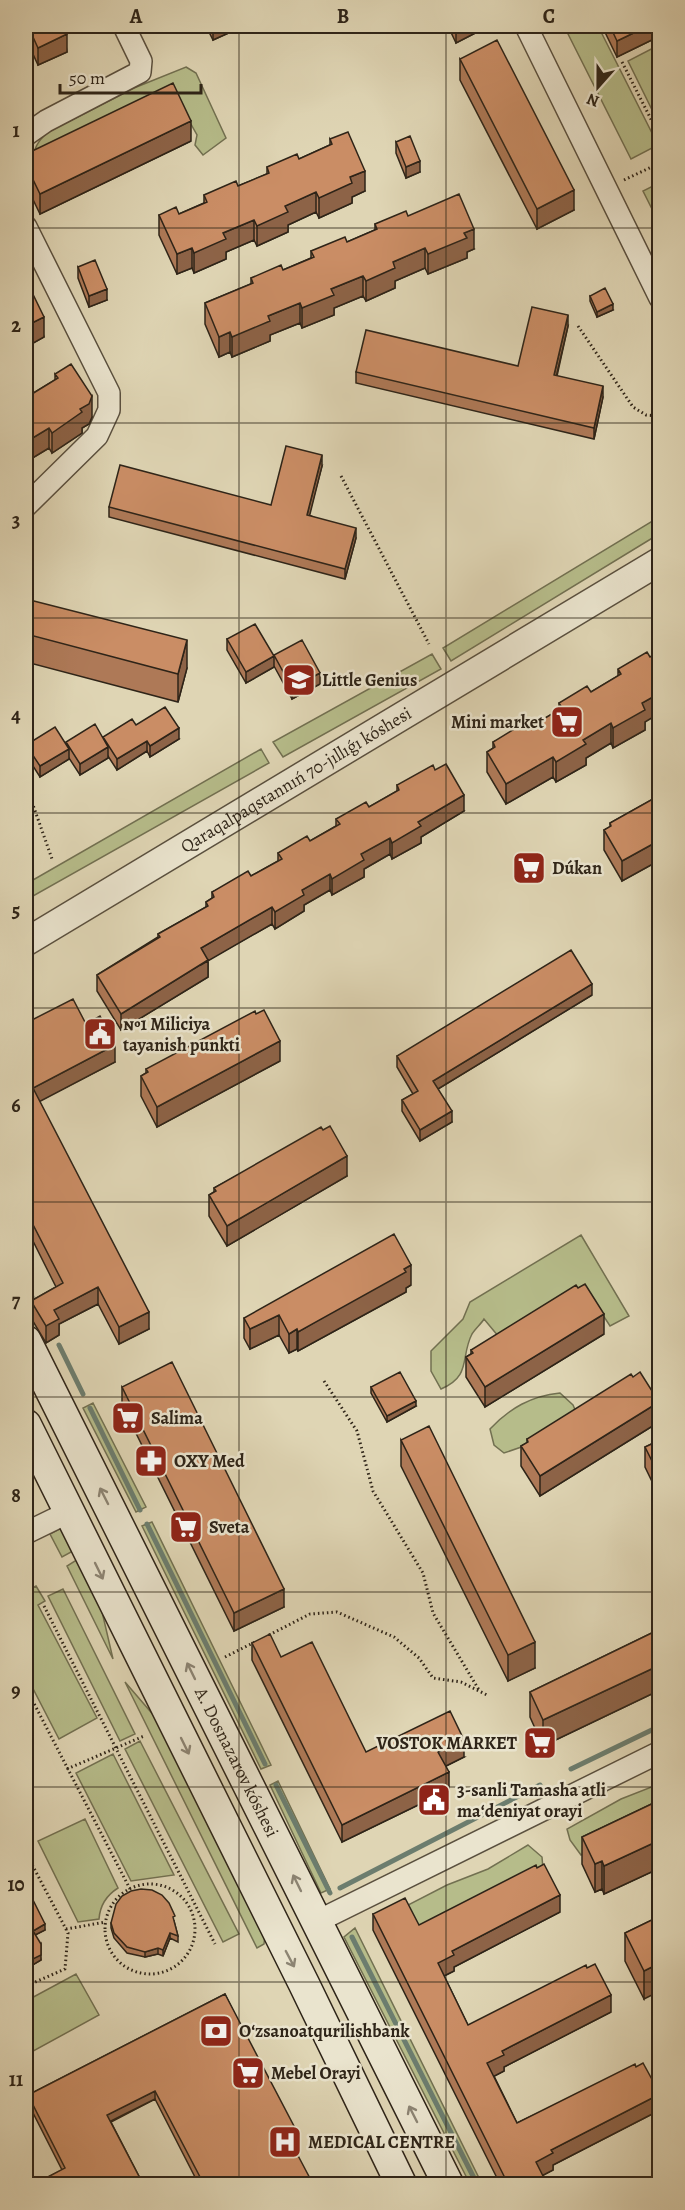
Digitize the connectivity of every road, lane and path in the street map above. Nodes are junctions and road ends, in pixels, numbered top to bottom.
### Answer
1 (124, 26) edge
2 (526, 26) edge
3 (622, 62) dead end
4 (26, 135) edge
5 (660, 137) edge
6 (660, 163) edge
7 (606, 189) junction
8 (26, 227) edge
9 (660, 298) edge
10 (579, 326) dead end
11 (660, 416) edge
12 (341, 476) dead end
13 (26, 506) edge
14 (660, 561) edge
15 (429, 644) dead end
16 (26, 785) edge
17 (52, 859) dead end
18 (26, 942) edge
19 (26, 1341) edge
20 (324, 1381) dead end
21 (26, 1425) edge
22 (69, 1512) junction
23 (26, 1533) edge
24 (44, 1606) dead end
25 (267, 1635) edge
26 (257, 1641) edge
27 (225, 1657) dead end
28 (26, 1688) edge
29 (479, 1690) junction
30 (487, 1695) dead end
31 (144, 1736) dead end
32 (116, 1748) junction
33 (660, 1752) edge
34 (67, 1769) junction
35 (26, 1853) edge
36 (130, 1889) junction
37 (106, 1922) junction
38 (316, 1922) junction
39 (66, 1929) junction
40 (215, 1944) dead end
41 (26, 1980) edge
42 (401, 2184) edge
43 (448, 2184) edge

1 - 4 street
2 - 7 street
3 - 5 path
6 - 7 path
7 - 9 street
8 - 13 street
10 - 11 path
12 - 15 path
14 - 18 street, Qaraqalpaqstannıń 70-jıllıǵı kóshesi
16 - 17 path
38 -> 19 main road, A. Dosnazarov kóshesi
20 - 29 path
21 - 22 main road
22 - 23 street
22 -> 42 main road
24 - 32 path
25 - 29 path
26 - 27 path
28 - 34 path
29 - 30 path
31 - 32 path
32 - 34 path
32 - 40 path
33 - 38 street
34 - 36 path
35 - 39 path
36 - 37 path
36 - 37 path
37 - 39 path
43 -> 38 main road, A. Dosnazarov kóshesi
39 - 41 path

